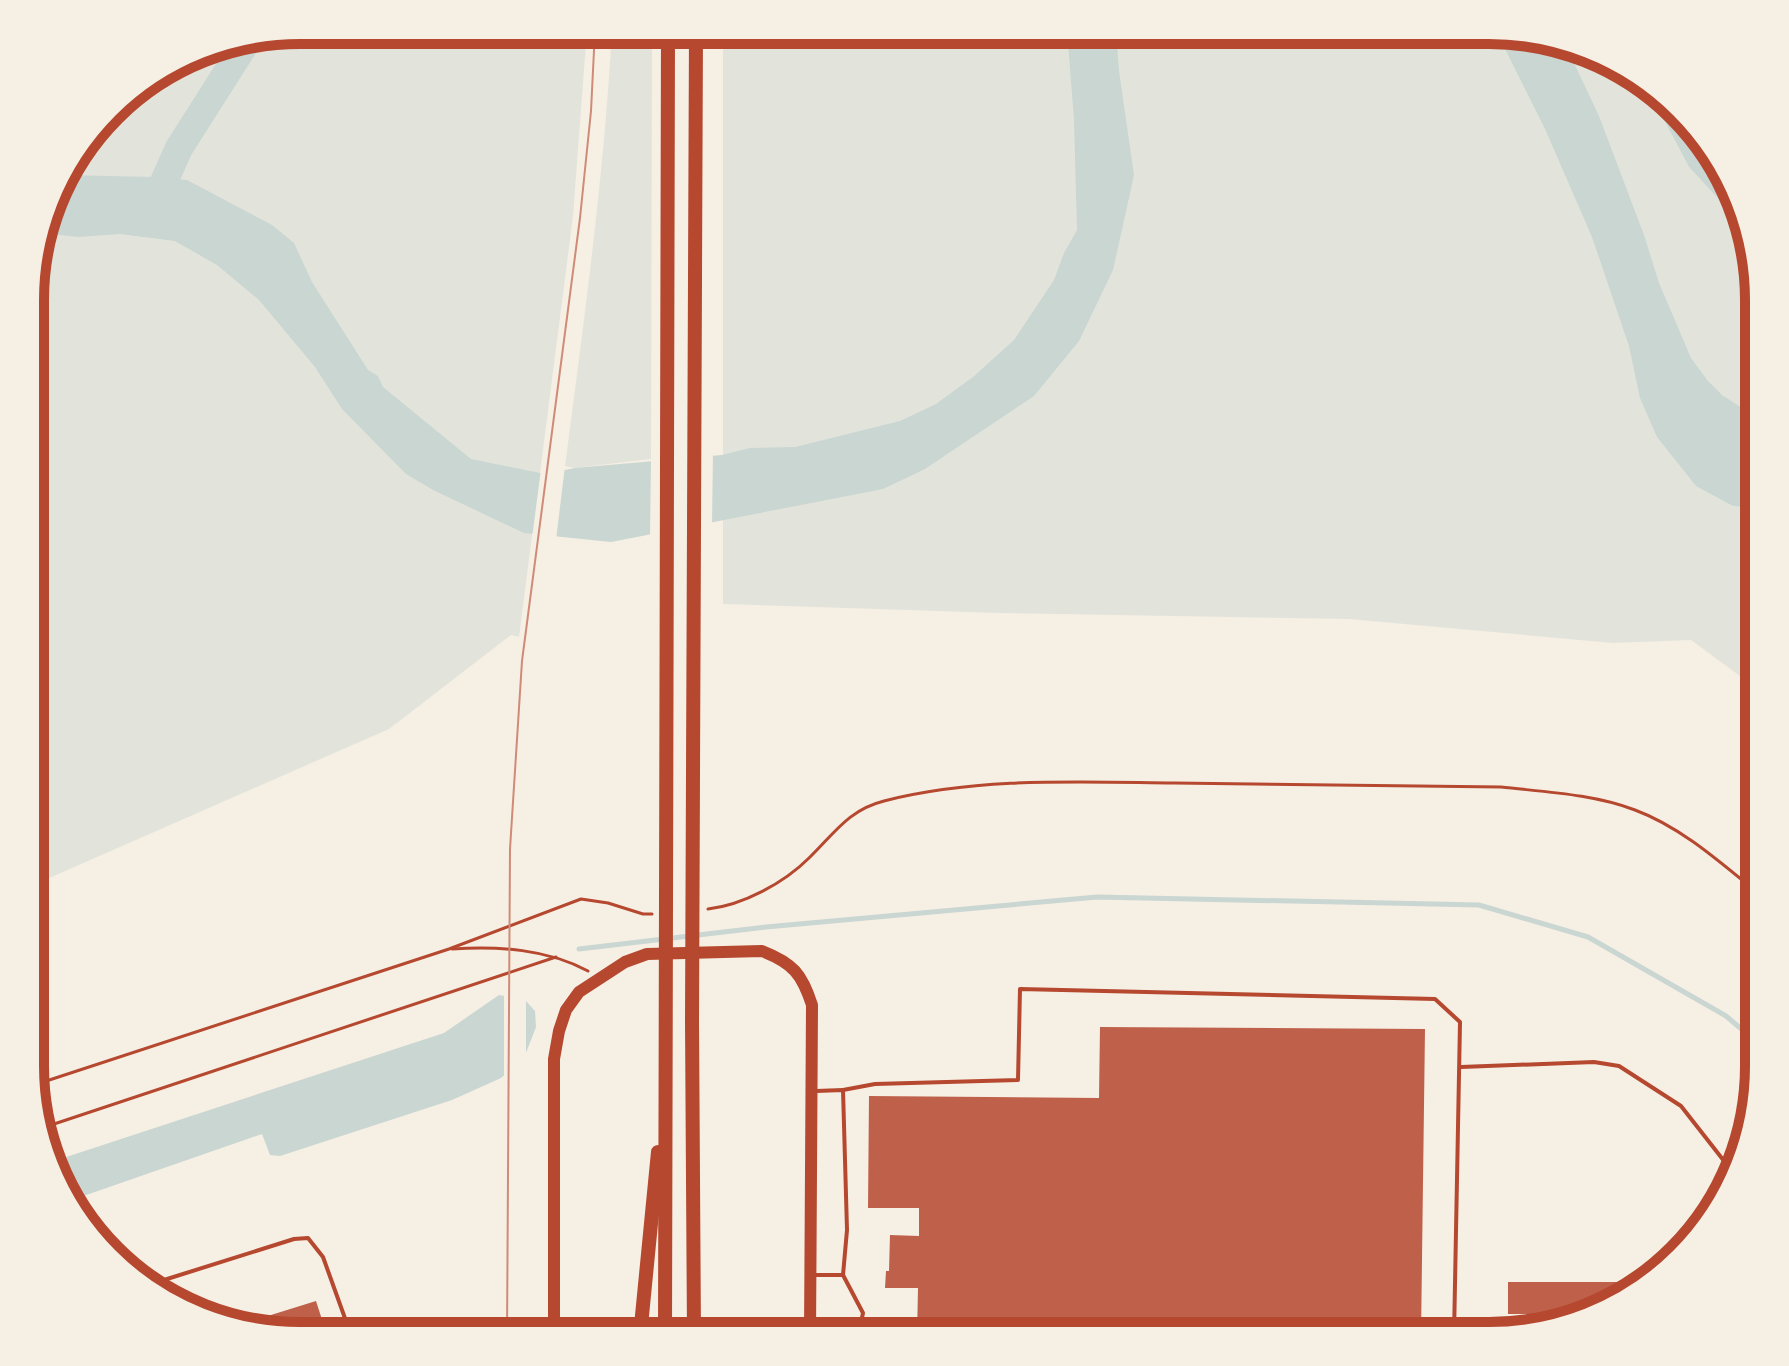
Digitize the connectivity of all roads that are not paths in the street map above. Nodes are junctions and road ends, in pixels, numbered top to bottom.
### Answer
1 (668, 44) edge
2 (696, 44) edge
3 (1461, 1067) junction
4 (843, 1090) junction
5 (810, 1091) junction
6 (665, 1100) junction
7 (1726, 1164) edge
8 (843, 1275) junction
9 (810, 1276) junction
10 (161, 1281) edge
11 (346, 1321) edge
12 (554, 1321) edge
13 (641, 1321) edge
14 (665, 1321) edge
15 (694, 1321) edge
16 (810, 1321) edge
17 (861, 1321) edge
18 (1454, 1322) edge

1 - 6 highway
2 - 15 highway
3 - 4 lane
3 - 7 lane
3 - 18 lane
4 - 5 lane
4 - 8 lane
5 - 9 main road
5 - 12 main road
6 - 13 highway
6 - 14 highway
8 - 9 lane
8 - 17 lane
9 - 16 main road
10 - 11 lane

